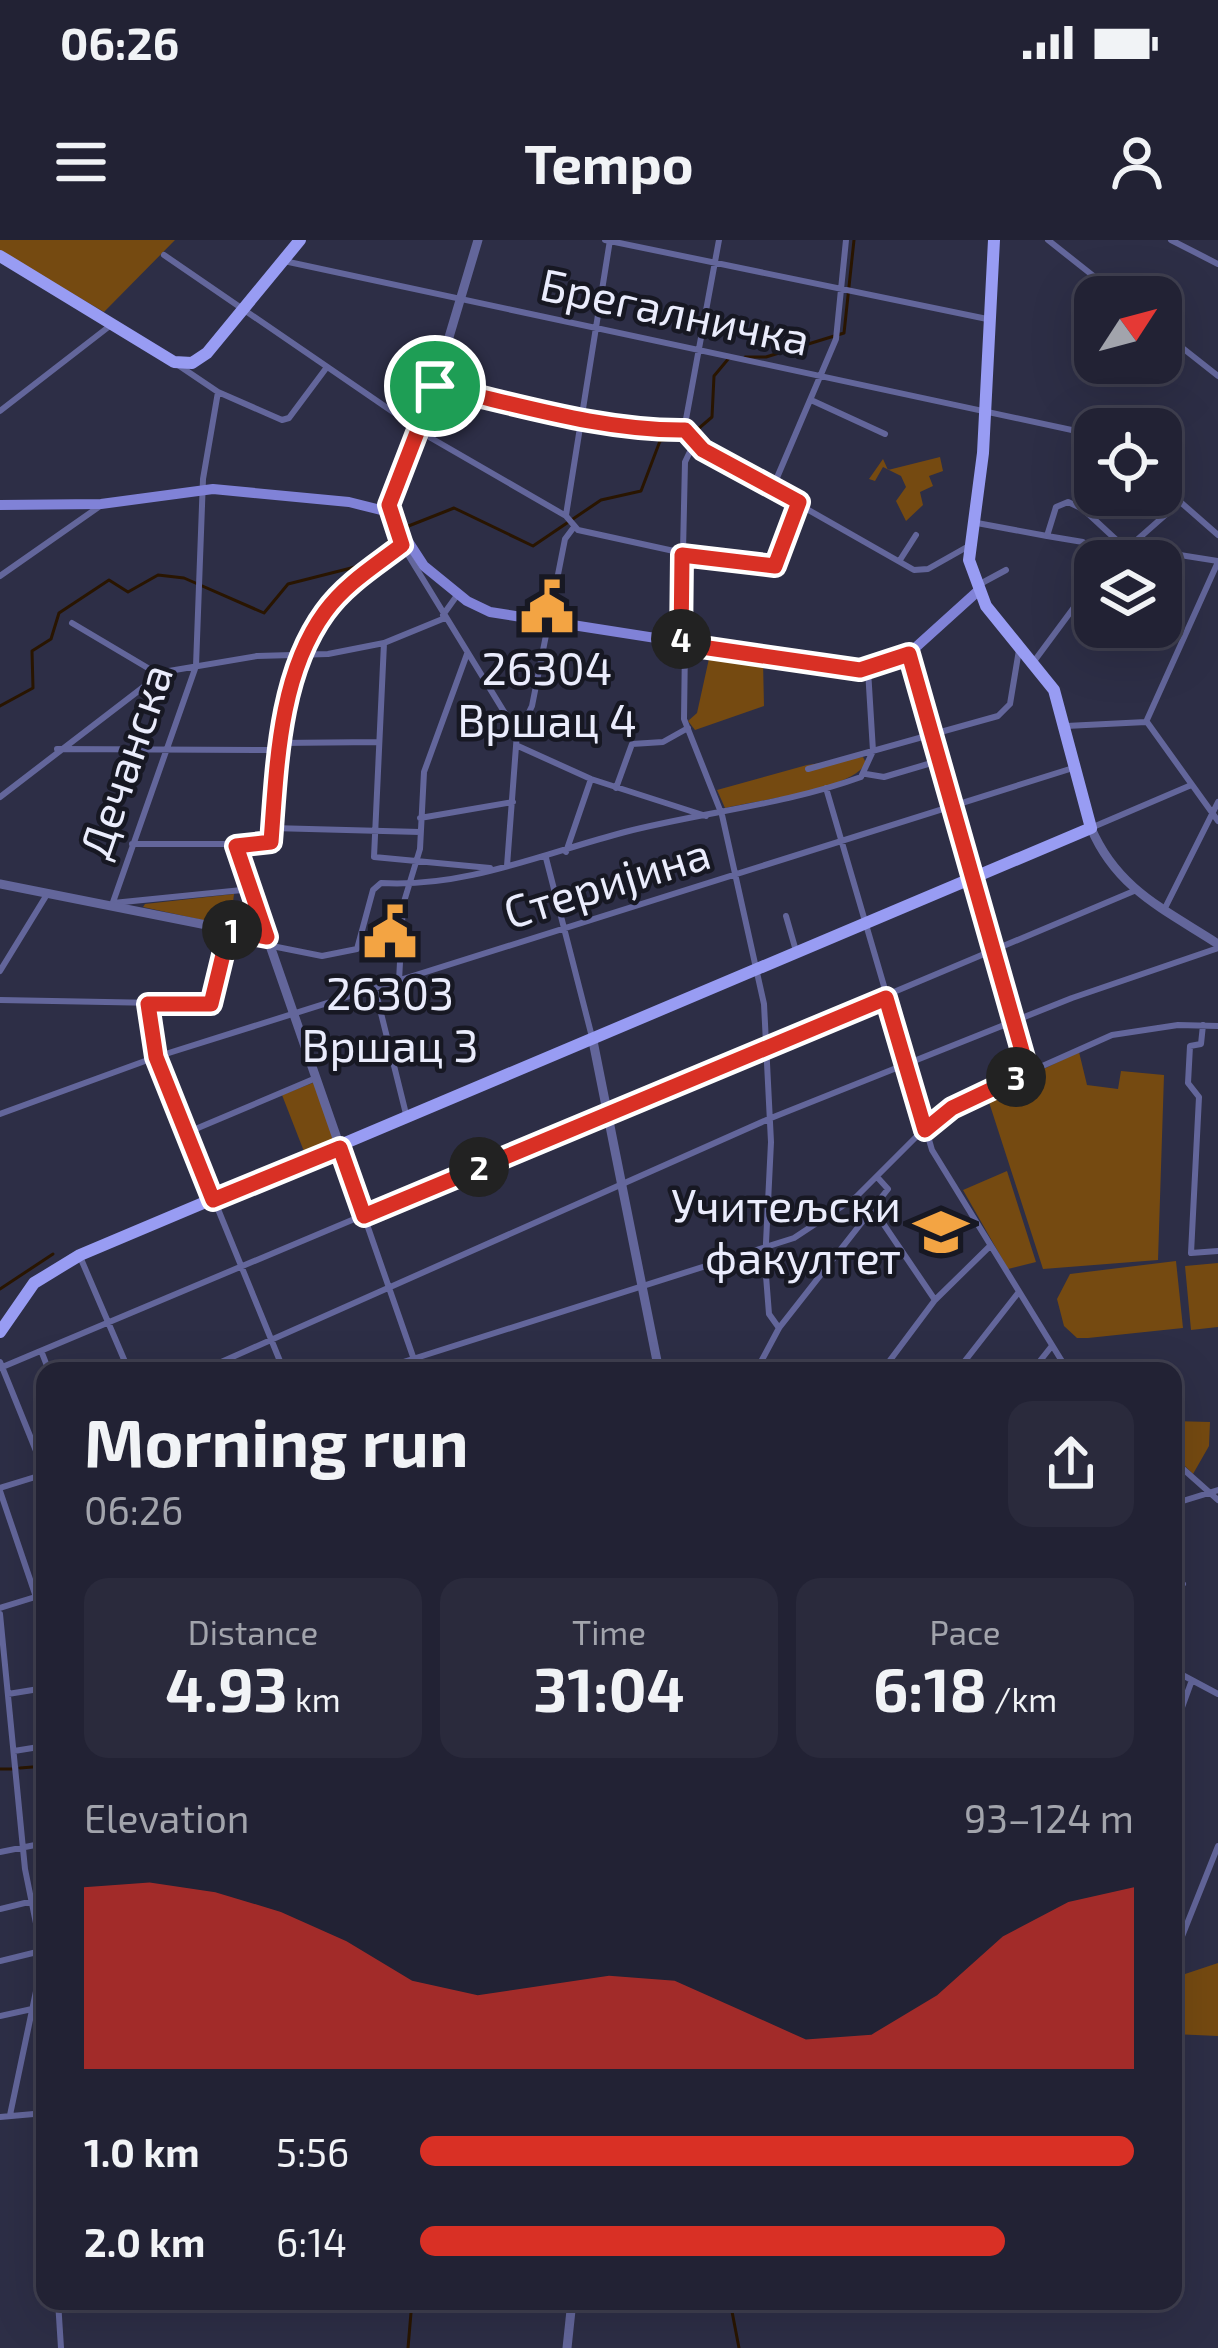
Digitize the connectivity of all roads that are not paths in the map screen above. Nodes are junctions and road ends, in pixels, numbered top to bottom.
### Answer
1 (300, 240) edge
2 (478, 240) edge
3 (608, 240) edge
4 (719, 240) edge
5 (846, 240) edge
6 (998, 240) edge
7 (1048, 240) edge
8 (1075, 240) edge
9 (1171, 240) edge
10 (1070, 252) junction
11 (164, 255) dead end
12 (0, 256) edge
13 (283, 261) junction
14 (715, 262) junction
15 (1218, 264) edge
16 (1097, 276) edge
17 (847, 291) junction
18 (461, 301) junction
19 (243, 310) junction
20 (992, 320) junction
21 (111, 325) junction
22 (595, 329) junction
23 (1182, 348) edge
24 (698, 351) junction
25 (198, 360) junction
26 (174, 362) junction
27 (327, 367) junction
28 (1218, 376) edge
29 (823, 377) junction
30 (199, 379) junction
31 (435, 386) junction
32 (218, 392) junction
33 (811, 400) junction
34 (985, 410) junction
35 (0, 411) edge
36 (581, 420) junction
37 (1074, 430) edge
38 (422, 431) junction
39 (885, 434) dead end
40 (690, 435) junction
41 (773, 487) junction
42 (202, 490) junction
43 (799, 502) junction
44 (101, 504) junction
45 (1182, 504) edge
46 (0, 505) edge
47 (389, 512) junction
48 (1164, 516) edge
49 (570, 522) junction
50 (974, 523) junction
51 (401, 535) junction
52 (1218, 535) edge
53 (916, 536) dead end
54 (1047, 536) junction
55 (1074, 540) edge
56 (1119, 540) edge
57 (1137, 540) edge
58 (968, 547) junction
59 (682, 555) junction
60 (1182, 557) edge
61 (900, 560) junction
62 (1216, 563) edge
63 (416, 564) junction
64 (1006, 570) dead end
65 (0, 576) edge
66 (978, 588) junction
67 (458, 595) junction
68 (1074, 608) edge
69 (444, 617) junction
70 (71, 623) dead end
71 (550, 625) junction
72 (385, 643) junction
73 (683, 644) junction
74 (1021, 646) junction
75 (309, 654) junction
76 (467, 654) junction
77 (909, 654) junction
78 (298, 657) junction
79 (1035, 661) junction
80 (196, 666) junction
81 (868, 669) junction
82 (158, 674) junction
83 (1147, 722) junction
84 (1066, 726) junction
85 (688, 728) junction
86 (77, 735) junction
87 (518, 735) junction
88 (931, 737) junction
89 (379, 742) junction
90 (278, 746) junction
91 (518, 746) junction
92 (57, 748) junction
93 (165, 750) junction
94 (82, 751) junction
95 (873, 752) junction
96 (938, 761) junction
97 (1076, 767) junction
98 (808, 769) dead end
99 (866, 773) junction
100 (591, 779) junction
101 (1189, 786) junction
102 (616, 788) junction
103 (826, 788) junction
104 (0, 797) edge
105 (513, 802) junction
106 (1218, 802) edge
107 (950, 808) junction
108 (722, 815) junction
109 (710, 817) junction
110 (420, 818) junction
111 (1214, 818) edge
112 (1091, 828) junction
113 (272, 829) junction
114 (375, 830) junction
115 (420, 832) junction
116 (842, 843) junction
117 (132, 844) junction
118 (236, 846) junction
119 (566, 852) junction
120 (546, 858) junction
121 (416, 864) junction
122 (506, 866) junction
123 (491, 868) junction
124 (969, 875) junction
125 (736, 878) junction
126 (0, 884) edge
127 (407, 884) junction
128 (252, 889) junction
129 (1134, 890) junction
130 (46, 896) junction
131 (140, 901) junction
132 (112, 906) junction
133 (1166, 908) junction
134 (138, 914) junction
135 (787, 916) dead end
136 (865, 926) junction
137 (229, 930) junction
138 (563, 930) junction
139 (1202, 933) junction
140 (270, 942) junction
141 (1218, 946) edge
142 (993, 952) junction
143 (1197, 953) junction
144 (797, 955) junction
145 (0, 971) edge
146 (758, 971) junction
147 (399, 982) junction
148 (375, 989) junction
149 (886, 998) junction
150 (0, 1000) edge
151 (148, 1004) junction
152 (295, 1014) junction
153 (1011, 1022) junction
154 (1203, 1025) junction
155 (1218, 1026) edge
156 (593, 1041) junction
157 (769, 1048) junction
158 (156, 1057) junction
159 (905, 1063) junction
160 (1028, 1072) junction
161 (317, 1078) junction
162 (608, 1113) junction
163 (0, 1114) edge
164 (407, 1117) junction
165 (771, 1118) junction
166 (925, 1130) junction
167 (186, 1132) junction
168 (340, 1148) junction
169 (878, 1178) junction
170 (624, 1184) junction
171 (213, 1200) junction
172 (874, 1210) junction
173 (364, 1216) junction
174 (990, 1246) junction
175 (765, 1247) junction
176 (1218, 1251) edge
177 (80, 1256) junction
178 (242, 1268) junction
179 (643, 1287) junction
180 (388, 1288) junction
181 (1018, 1293) junction
182 (935, 1300) junction
183 (110, 1324) junction
184 (779, 1328) junction
185 (0, 1332) edge
186 (272, 1340) junction
187 (1051, 1347) junction
188 (42, 1353) junction
189 (413, 1359) junction
190 (46, 1362) edge
191 (125, 1362) edge
192 (222, 1362) edge
193 (281, 1362) edge
194 (404, 1362) edge
195 (414, 1362) edge
196 (657, 1362) edge
197 (761, 1362) edge
198 (889, 1362) edge
199 (963, 1362) edge
200 (1040, 1362) edge
201 (1062, 1362) edge
202 (1, 1366) edge
203 (34, 1444) joint
204 (36, 1449) edge
205 (1182, 1469) edge
206 (36, 1476) edge
207 (0, 1490) edge
208 (1218, 1490) edge
209 (1206, 1494) junction
210 (1218, 1500) edge
211 (1182, 1501) edge
212 (35, 1597) joint
213 (0, 1611) edge
214 (1182, 1675) edge
215 (1192, 1680) junction
216 (36, 1689) edge
217 (8, 1694) junction
218 (1218, 1694) edge
219 (1182, 1707) edge
220 (36, 1747) edge
221 (14, 1751) junction
222 (36, 1845) edge
223 (23, 1846) junction
224 (1218, 1846) edge
225 (0, 1852) edge
226 (36, 1900) edge
227 (31, 1901) junction
228 (0, 1909) edge
229 (36, 1920) edge
230 (1182, 1936) edge
231 (36, 1952) edge
232 (0, 1961) edge
233 (36, 1989) edge
234 (32, 2009) junction
235 (0, 2016) edge
236 (36, 2114) edge
237 (10, 2115) junction
238 (0, 2117) edge
239 (59, 2310) edge
240 (571, 2310) edge
241 (61, 2348) edge
242 (567, 2348) edge

1 - 13 main road
2 - 18 street
3 - 14 street
3 - 22 street
4 - 14 street
5 - 17 street
6 - 20 main road
7 - 10 street
8 - 10 street
9 - 15 street
10 - 16 street
11 - 19 street
12 - 21 main road
13 - 18 street, Брегалничка
13 - 19 main road
14 - 17 street
14 - 24 street
17 - 20 street
17 - 29 street
18 - 22 street, Брегалничка
18 - 31 street
19 - 25 main road
19 - 27 street
20 - 34 main road
21 - 26 main road
21 - 35 street
22 - 24 street, Брегалничка
22 - 36 street
23 - 28 street
24 - 29 street, Брегалничка
24 - 40 street
25 - 26 main road
25 - 30 street
26 - 30 street
27 - 32 street
27 - 38 street
29 - 33 street
29 - 34 street, Брегалничка
30 - 32 street
31 - 36 street
31 - 38 street
32 - 42 street, Дечанска
33 - 39 street
33 - 41 street
34 - 37 street, Брегалничка
34 - 50 main road
36 - 40 street
36 - 49 street
38 - 47 street
38 - 49 street
40 - 41 street
40 - 59 street
41 - 43 street
42 - 44 main road
42 - 47 main road
42 - 80 street, Дечанска
43 - 59 street
43 - 61 street
44 - 46 main road
44 - 65 street
45 - 52 street
47 - 51 main road
48 - 57 street
49 - 59 street
49 - 71 street
50 - 54 street
50 - 58 main road
51 - 63 main road
51 - 75 street
53 - 61 street
54 - 55 street
54 - 56 street
58 - 61 street
58 - 66 main road
59 - 73 street
60 - 62 street
62 - 83 street
63 - 67 main road
63 - 69 street
64 - 66 street
66 - 74 main road
66 - 77 main road
67 - 69 street
67 - 71 main road
68 - 79 street
69 - 72 street
69 - 76 street
70 - 82 street
71 - 73 main road
71 - 87 street
72 - 75 street
72 - 89 street
73 - 81 main road
73 - 85 street
74 - 79 main road
74 - 88 street
75 - 78 street
76 - 87 street
76 - 110 street
77 - 81 main road
77 - 88 street
78 - 80 street
78 - 90 street
79 - 84 main road
80 - 82 street
80 - 93 street, Дечанска
81 - 95 street
82 - 86 street
83 - 84 street
83 - 101 street
84 - 97 main road
85 - 102 street
85 - 108 street
86 - 92 street
86 - 94 street
87 - 91 street
88 - 95 street
88 - 96 street
89 - 90 street
89 - 114 street
90 - 93 street
90 - 113 street
91 - 100 street
91 - 105 street
92 - 94 street
92 - 104 street
93 - 94 street
93 - 117 street, Дечанска
95 - 98 street
95 - 99 street
96 - 99 street
96 - 107 street
97 - 107 street, Стеријина
97 - 112 main road
99 - 103 street
100 - 102 street
100 - 119 street
101 - 111 street
101 - 112 street
102 - 109 street
103 - 108 street
103 - 116 street
105 - 110 street
105 - 122 street
106 - 111 street
107 - 116 street, Стеријина
107 - 124 street
108 - 109 street
108 - 125 street
109 - 119 street
110 - 115 street
111 - 133 street
112 - 124 main road
112 - 129 street
113 - 114 street
113 - 118 street
114 - 115 street
114 - 121 street
115 - 121 street
116 - 125 street, Стеријина
116 - 136 street
117 - 118 street
117 - 132 street, Дечанска
118 - 128 street
119 - 120 street
120 - 122 street
120 - 138 street
121 - 123 street
121 - 127 street
122 - 123 street
123 - 127 street
124 - 136 main road
124 - 142 street
125 - 138 street, Стеријина
125 - 146 street
126 - 130 street
127 - 140 street
127 - 147 street
128 - 131 street
128 - 140 street
129 - 133 street
129 - 142 street
130 - 132 street
130 - 145 street
131 - 132 street
131 - 134 street
132 - 134 street
133 - 139 street
134 - 137 street
135 - 144 street
136 - 144 main road
136 - 149 street
137 - 140 street
137 - 151 street
138 - 147 street, Стеријина
138 - 156 street
139 - 141 street
139 - 143 street
140 - 152 street
141 - 143 street
142 - 149 street
142 - 153 street
143 - 153 street
144 - 146 main road
146 - 156 main road
146 - 157 street
147 - 148 street, Стеријина
148 - 152 street, Стеријина
148 - 164 street
149 - 157 street
149 - 159 street
150 - 151 street
151 - 158 street
152 - 158 street, Стеријина
152 - 161 street
153 - 159 street
153 - 160 street
154 - 155 street
154 - 160 street
154 - 176 street
156 - 162 street
156 - 164 main road
156 - 168 main road
157 - 162 street
157 - 165 street
158 - 163 street, Стеријина
158 - 167 street
159 - 165 street
159 - 166 street
160 - 166 street
161 - 167 street
161 - 168 street
162 - 170 street
162 - 173 street
164 - 168 main road
165 - 170 street
165 - 175 street
166 - 169 street
166 - 174 street
167 - 171 street
168 - 171 main road
168 - 173 street
169 - 172 street
169 - 175 street
170 - 179 street
170 - 180 street
171 - 177 main road
171 - 178 street
172 - 182 street
172 - 184 street
173 - 178 street
173 - 180 street
174 - 181 street
174 - 182 street
175 - 179 street
175 - 184 street
177 - 183 street
177 - 185 main road
178 - 183 street
178 - 186 street
179 - 189 street
179 - 196 street
180 - 186 street
180 - 189 street
181 - 187 street
181 - 199 street
182 - 198 street
183 - 188 street
183 - 191 street
184 - 197 street
186 - 192 street
186 - 193 street
187 - 200 street
187 - 201 street
188 - 190 street
188 - 202 street
189 - 194 street
189 - 195 street
202 - 203 street
203 - 204 street
205 - 209 street
206 - 207 street
207 - 212 street
208 - 209 street
209 - 210 street
209 - 211 street
212 - 213 street
213 - 217 street
214 - 215 street
215 - 218 street
215 - 219 street
216 - 217 street
217 - 221 street
220 - 221 street
221 - 223 street
222 - 223 street
223 - 225 street
223 - 227 street
224 - 230 street
226 - 227 street
227 - 228 street
227 - 229 street
231 - 232 street
233 - 234 street
234 - 235 street
234 - 237 street
236 - 237 street
237 - 238 street
239 - 241 street
240 - 242 street

